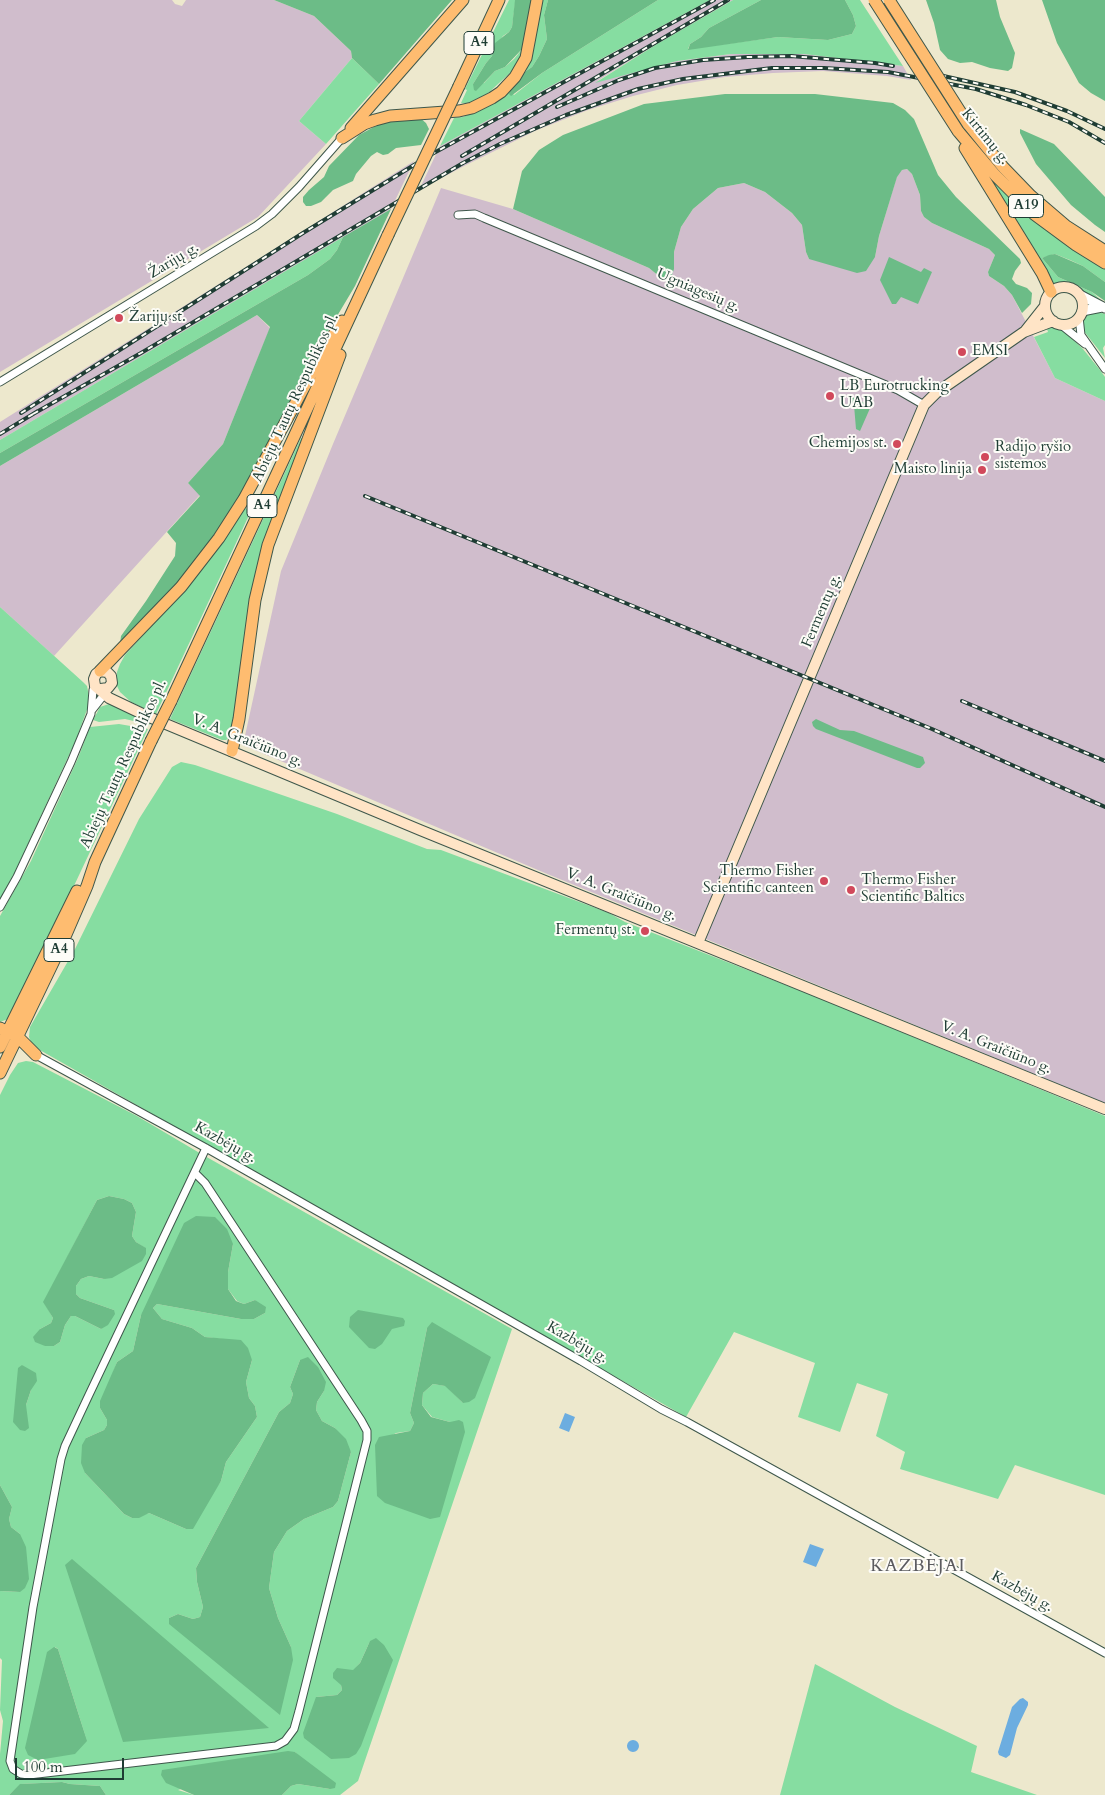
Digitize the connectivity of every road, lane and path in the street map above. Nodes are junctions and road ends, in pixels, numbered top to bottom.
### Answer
1 (463, 0) edge
2 (499, 0) edge
3 (537, 0) edge
4 (874, 0) edge
5 (889, 0) edge
6 (378, 98) junction
7 (390, 116) junction
8 (959, 133) junction
9 (342, 138) junction
10 (458, 215) dead end
11 (1105, 251) edge
12 (1105, 263) edge
13 (1051, 292) junction
14 (362, 293) junction
15 (1080, 295) junction
16 (1045, 306) junction
17 (1104, 307) edge
18 (353, 311) junction
19 (1081, 314) junction
20 (1056, 322) junction
21 (1024, 332) junction
22 (1088, 346) junction
23 (1105, 369) edge
24 (0, 382) edge
25 (924, 405) junction
26 (100, 672) junction
27 (104, 688) junction
28 (92, 710) junction
29 (232, 751) junction
30 (0, 907) edge
31 (698, 943) junction
32 (8, 1032) edge
33 (3, 1045) edge
34 (36, 1055) junction
35 (0, 1073) edge
36 (1105, 1109) edge
37 (206, 1148) junction
38 (195, 1173) junction
39 (1105, 1653) edge

1 - 6 highway
2 - 14 highway, Abiejų Tautų Respublikos pl. / A4, bridge
3 - 7 highway
4 - 8 highway, Kirtimų g. / A19, bridge
5 - 11 highway, Kirtimų g. / A19, bridge
6 - 7 highway
6 - 9 highway
7 - 9 highway
8 - 12 highway, Kirtimų g. / A19
8 - 13 highway
9 - 24 street, Žarijų g.
10 - 25 street, Ugniagesių g.
13 - 15 main road
13 - 16 main road
14 - 18 highway, Abiejų Tautų Respublikos pl. / A4
14 - 26 highway
15 - 17 street
15 - 19 main road
16 - 20 main road
16 - 21 main road, Fermentų g.
17 - 19 street
18 - 29 highway
18 - 32 highway, Abiejų Tautų Respublikos pl. / A4, bridge
19 - 20 main road
19 - 22 street
20 - 21 main road, Fermentų g.
20 - 22 street
21 - 25 main road, Fermentų g.
22 - 23 street
25 - 31 main road, Fermentų g.
26 - 27 main road
26 - 27 main road, V. A. Graičiūno g.
27 - 28 street
27 - 28 street
27 - 29 main road, V. A. Graičiūno g.
28 - 30 street
29 - 31 main road, V. A. Graičiūno g.
31 - 36 main road, V. A. Graičiūno g.
32 - 33 highway, Abiejų Tautų Respublikos pl. / A4
32 - 34 highway
33 - 34 highway
33 - 35 highway, Abiejų Tautų Respublikos pl. / A4
34 - 37 street, Kazbėjų g.
37 - 38 street
37 - 39 street, Kazbėjų g.
38 - 38 street

